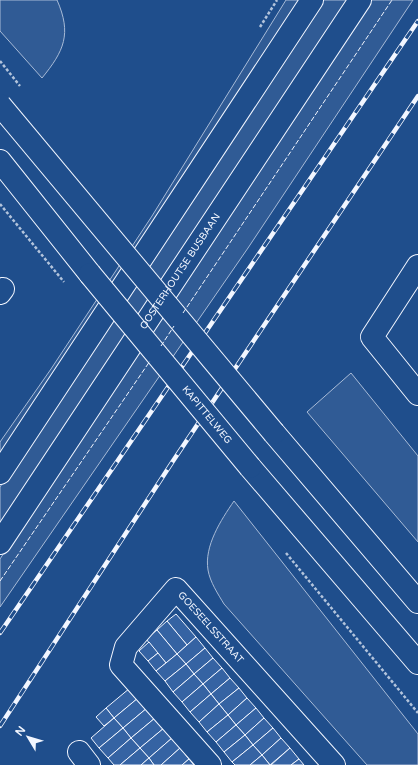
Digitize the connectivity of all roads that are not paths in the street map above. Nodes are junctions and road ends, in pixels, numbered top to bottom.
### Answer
1 (312, 0) edge
2 (360, 0) edge
3 (0, 105) edge
4 (0, 162) edge
5 (418, 266) edge
6 (418, 394) edge
7 (0, 473) edge
8 (0, 543) edge
9 (418, 602) edge
10 (418, 663) edge
11 (210, 765) edge
12 (334, 765) edge

1 - 7 street
2 - 8 street, OOSTERHOUTSE BUSBAAN
3 - 9 street, bridge
4 - 10 street, KAPITTELWEG, bridge
5 - 6 street
11 - 12 street, GOESEELSSTRAAT

